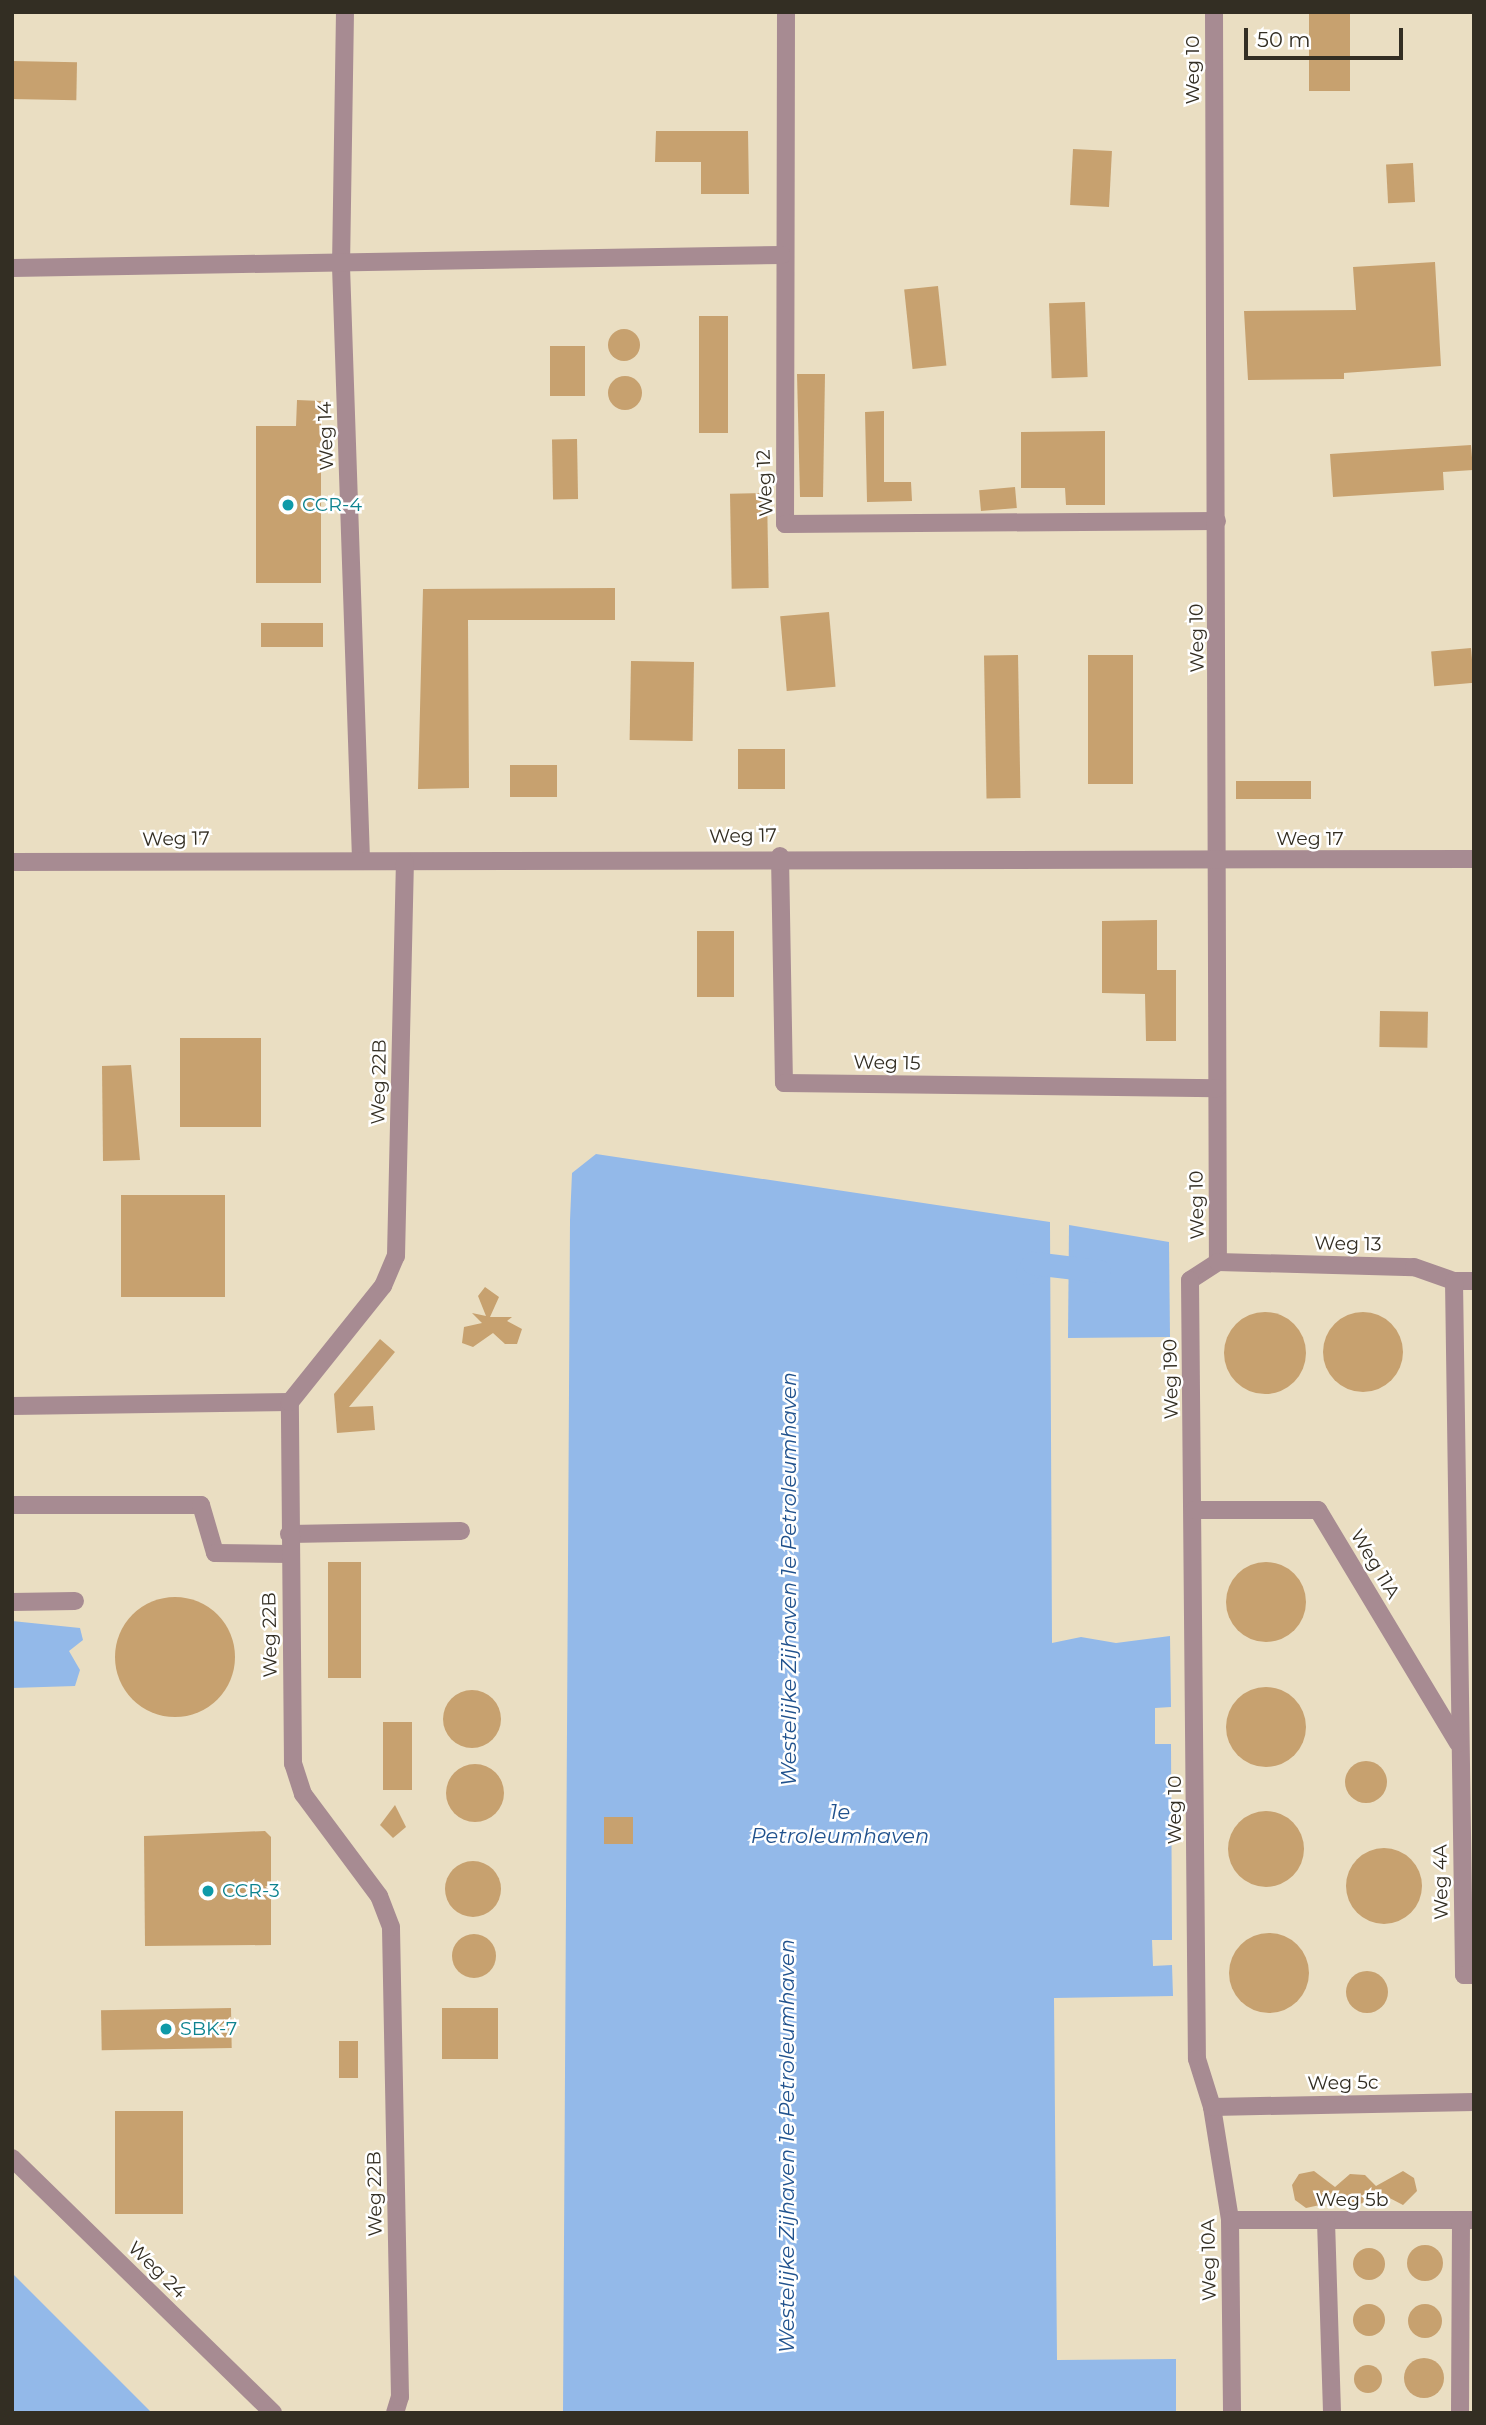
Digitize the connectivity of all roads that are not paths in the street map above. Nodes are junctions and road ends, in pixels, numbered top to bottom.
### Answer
1 (345, 12) edge
2 (786, 12) edge
3 (1214, 12) edge
4 (782, 255) junction
5 (341, 266) junction
6 (12, 268) edge
7 (1217, 521) junction
8 (780, 856) junction
9 (360, 858) junction
10 (1474, 859) edge
11 (1221, 860) junction
12 (12, 862) edge
13 (405, 862) junction
14 (1216, 1088) junction
15 (1218, 1262) junction
16 (1454, 1281) junction
17 (1474, 1281) edge
18 (289, 1402) junction
19 (12, 1406) edge
20 (12, 1504) edge
21 (1194, 1510) junction
22 (461, 1531) dead end
23 (289, 1534) junction
24 (289, 1554) junction
25 (75, 1601) dead end
26 (12, 1602) edge
27 (1460, 1745) junction
28 (1467, 1779) edge
29 (1474, 1975) edge
30 (1474, 2102) edge
31 (1212, 2107) junction
32 (12, 2158) edge
33 (1230, 2220) junction
34 (1467, 2220) edge
35 (1326, 2221) junction
36 (273, 2413) edge
37 (395, 2413) edge
38 (1232, 2413) edge
39 (1332, 2413) edge
40 (1460, 2413) edge

1 - 5 lane, Weg 14
2 - 4 lane, Weg 12
3 - 7 lane, Weg 10
4 - 5 lane
4 - 7 lane, Weg 12
5 - 6 lane
5 - 9 lane, Weg 14
7 - 11 lane, Weg 10
8 - 11 lane, Weg 17
8 - 13 lane, Weg 17
8 - 14 lane, Weg 15
9 - 12 lane, Weg 17
9 - 13 lane, Weg 17
10 - 11 lane, Weg 17
11 - 14 lane, Weg 10
13 - 18 lane, Weg 22B
14 - 15 lane, Weg 10
15 - 16 lane, Weg 13
15 - 21 lane, Weg 190
16 - 17 lane, Weg 13
16 - 27 lane
18 - 19 lane
18 - 23 lane, Weg 22B
20 - 24 lane
21 - 27 lane, Weg 11A
21 - 31 lane, Weg 10
22 - 23 lane
23 - 24 lane, Weg 22B
24 - 37 lane, Weg 22B
25 - 26 lane
27 - 28 lane
28 - 29 lane, Weg 4A
30 - 31 lane, Weg 5c
31 - 33 lane, Weg 10A
32 - 36 lane, Weg 24
33 - 35 lane, Weg 5b
33 - 38 lane, Weg 10A
34 - 35 lane, Weg 5b
34 - 40 lane
35 - 39 lane

